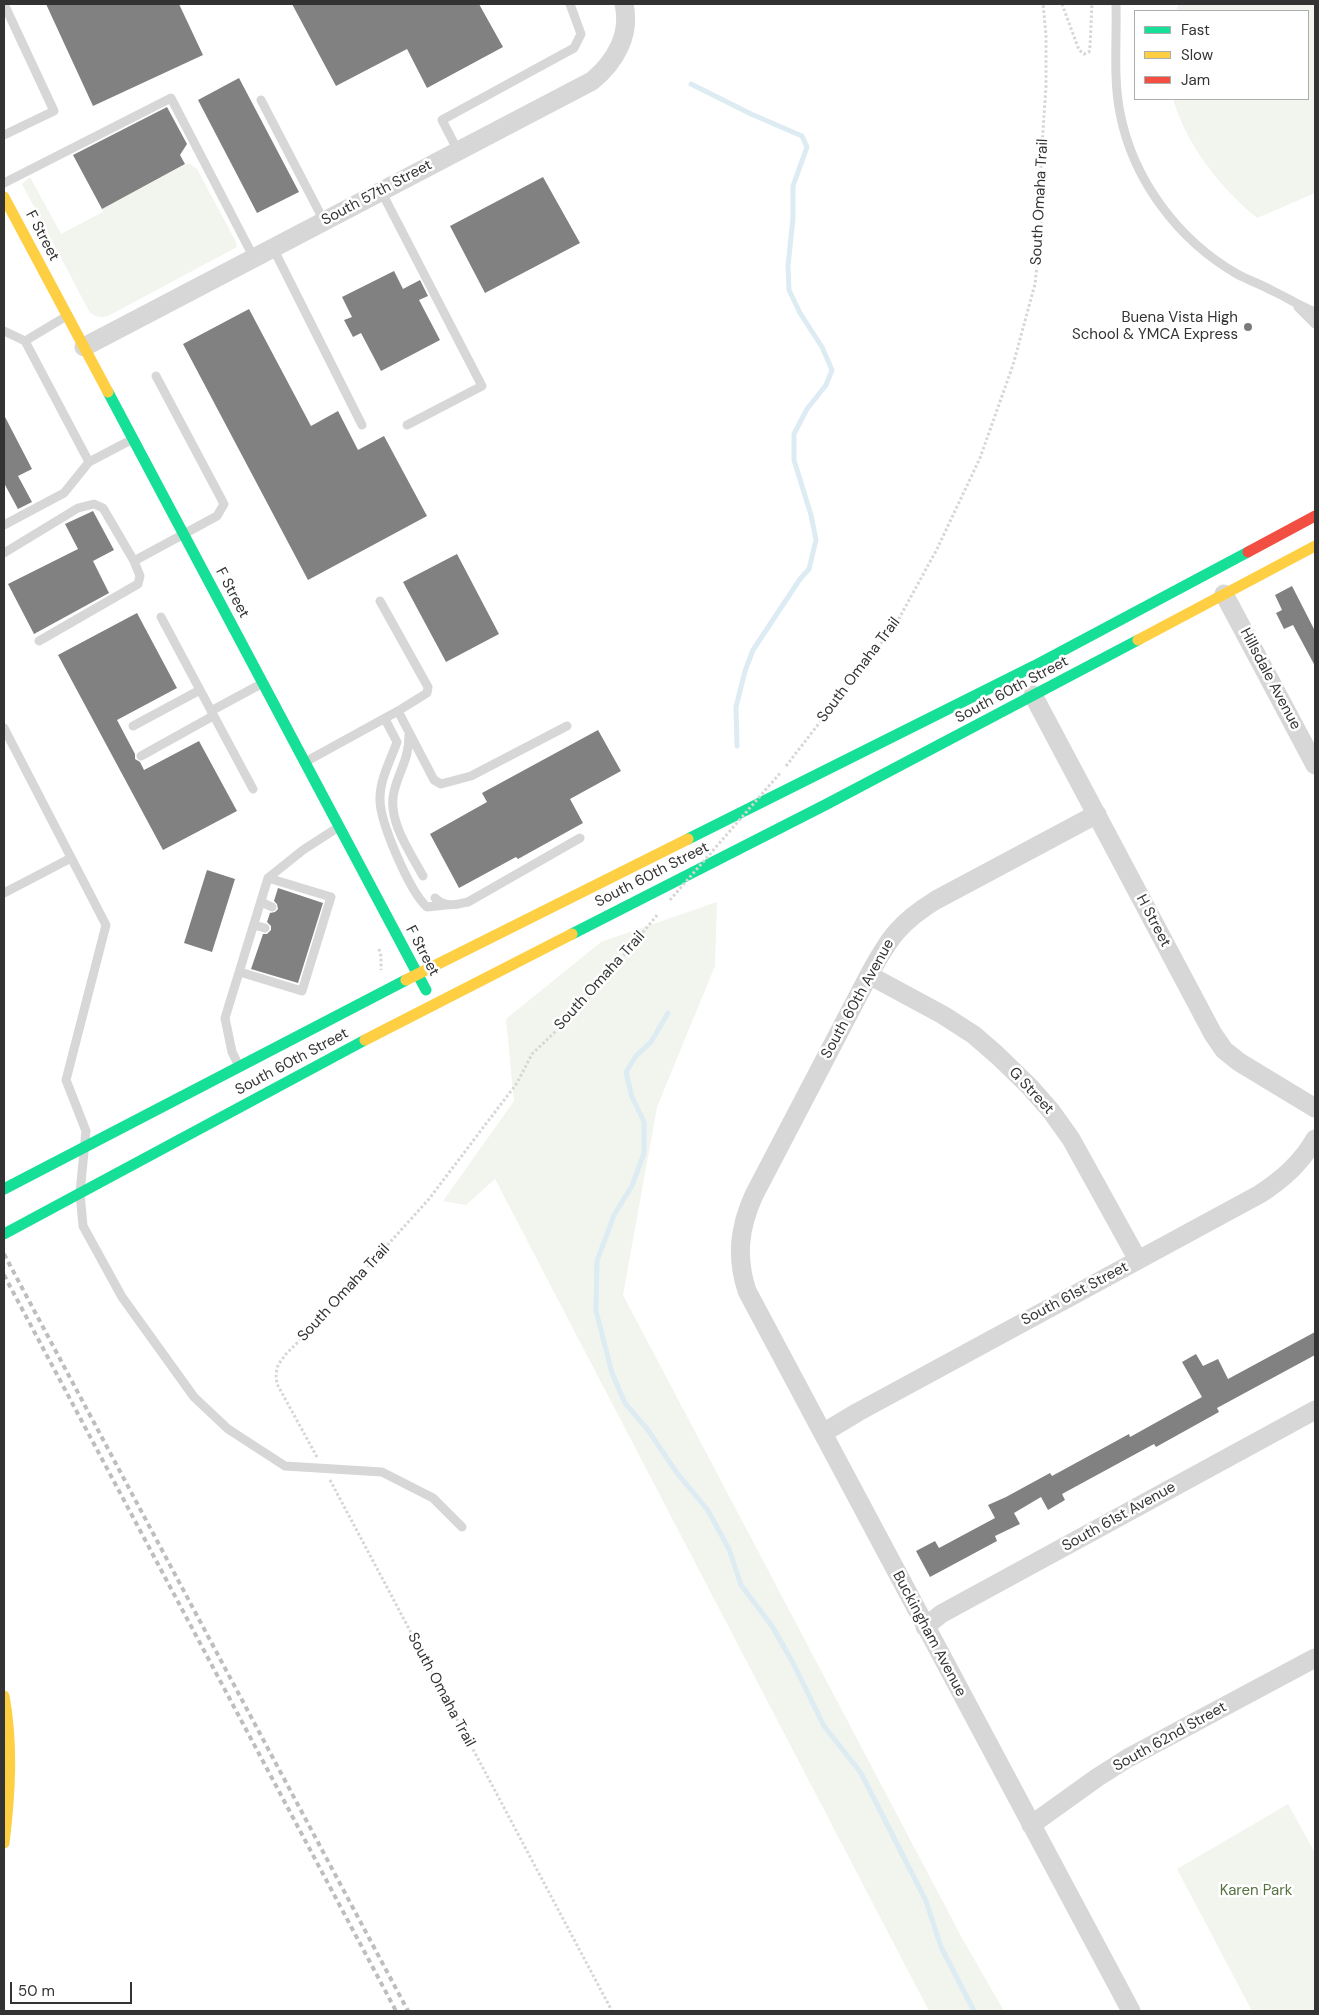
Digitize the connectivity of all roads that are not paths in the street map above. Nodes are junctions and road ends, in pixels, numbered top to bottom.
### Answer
1 (4, 4) edge
2 (570, 4) edge
3 (624, 4) edge
4 (1116, 4) edge
5 (261, 100) dead end
6 (4, 135) edge
7 (458, 151) junction
8 (4, 183) edge
9 (380, 191) junction
10 (4, 197) edge
11 (324, 221) junction
12 (273, 248) junction
13 (254, 258) junction
14 (1294, 303) junction
15 (1315, 312) edge
16 (67, 315) junction
17 (1315, 324) edge
18 (4, 331) edge
19 (25, 341) junction
20 (84, 347) junction
21 (156, 376) dead end
22 (406, 424) dead end
23 (362, 425) dead end
24 (133, 439) junction
25 (89, 462) junction
26 (1315, 516) edge
27 (4, 525) edge
28 (184, 535) junction
29 (1315, 546) edge
30 (4, 554) edge
31 (134, 561) junction
32 (1224, 594) junction
33 (380, 600) dead end
34 (161, 617) dead end
35 (39, 641) dead end
36 (263, 683) junction
37 (200, 690) junction
38 (1033, 695) junction
39 (398, 711) junction
40 (212, 713) junction
41 (385, 719) junction
42 (133, 726) dead end
43 (567, 726) dead end
44 (4, 728) edge
45 (409, 733) junction
46 (141, 756) dead end
47 (305, 763) junction
48 (1315, 765) edge
49 (253, 790) dead end
50 (1097, 814) junction
51 (339, 827) junction
52 (580, 838) dead end
53 (71, 858) junction
54 (423, 876) dead end
55 (268, 878) junction
56 (4, 893) edge
57 (435, 898) dead end
58 (261, 902) junction
59 (446, 905) junction
60 (272, 907) dead end
61 (254, 925) junction
62 (265, 928) dead end
63 (247, 949) junction
64 (257, 953) dead end
65 (240, 972) junction
66 (418, 974) junction
67 (869, 975) junction
68 (433, 1004) junction
69 (238, 1066) junction
70 (1315, 1108) edge
71 (1315, 1139) edge
72 (86, 1145) junction
73 (4, 1189) edge
74 (80, 1193) junction
75 (4, 1234) edge
76 (739, 1252) joint
77 (1138, 1260) junction
78 (1315, 1410) edge
79 (823, 1433) junction
80 (462, 1527) dead end
81 (926, 1627) junction
82 (1315, 1658) edge
83 (4, 1696) edge
84 (1031, 1825) junction
85 (4, 1843) edge
86 (1131, 2011) edge

1 - 6 lane
2 - 7 lane
3 - 7 street, South 57th Street
4 - 14 lane
5 - 11 lane
7 - 9 street, South 57th Street
8 - 13 lane
9 - 11 street, South 57th Street
9 - 22 lane
10 - 16 main road, F Street
11 - 12 street, South 57th Street
12 - 13 street, South 57th Street
12 - 23 lane
13 - 20 street, South 57th Street
14 - 15 lane
14 - 17 lane
16 - 19 lane
16 - 20 main road, F Street
18 - 19 lane
19 - 25 lane
20 - 24 main road, F Street
21 - 28 lane
24 - 25 lane
24 - 28 main road, F Street
25 - 27 lane
26 - 66 main road, South 60th Street
28 - 31 lane
28 - 36 main road, F Street
29 - 32 main road, South 60th Street
30 - 31 lane
31 - 35 lane
32 - 38 main road, South 60th Street
32 - 48 street, Hillsdale Avenue
33 - 39 lane
34 - 37 lane
36 - 40 lane
36 - 47 main road, F Street
37 - 40 lane
37 - 42 lane
38 - 50 street, H Street
38 - 68 main road, South 60th Street
39 - 41 lane
39 - 45 lane
40 - 46 lane
40 - 49 lane
41 - 47 lane
41 - 59 lane
43 - 45 lane
44 - 53 lane
45 - 54 lane
47 - 51 main road, F Street
50 - 67 street, South 60th Avenue
50 - 70 street, H Street
51 - 55 lane
51 - 66 main road, F Street
52 - 59 lane
53 - 56 lane
53 - 72 lane
55 - 58 lane
55 - 65 lane
57 - 59 lane
58 - 60 lane
58 - 61 lane
61 - 62 lane
61 - 63 lane
63 - 64 lane
63 - 65 lane
65 - 69 lane
66 - 68 main road, F Street
66 - 69 main road, South 60th Street
67 - 76 street, South 60th Avenue
67 - 77 street, G Street
68 - 74 main road, South 60th Street
69 - 72 main road, South 60th Street
71 - 77 street, South 61st Street
72 - 73 main road, South 60th Street
72 - 74 lane
74 - 75 main road, South 60th Street
74 - 80 lane
76 - 79 street, Buckingham Avenue
77 - 79 street, South 61st Street
78 - 81 street, South 61st Avenue
79 - 81 street, Buckingham Avenue
81 - 84 street, Buckingham Avenue
82 - 84 street, South 62nd Street
83 - 85 main road
84 - 86 street, Buckingham Avenue

